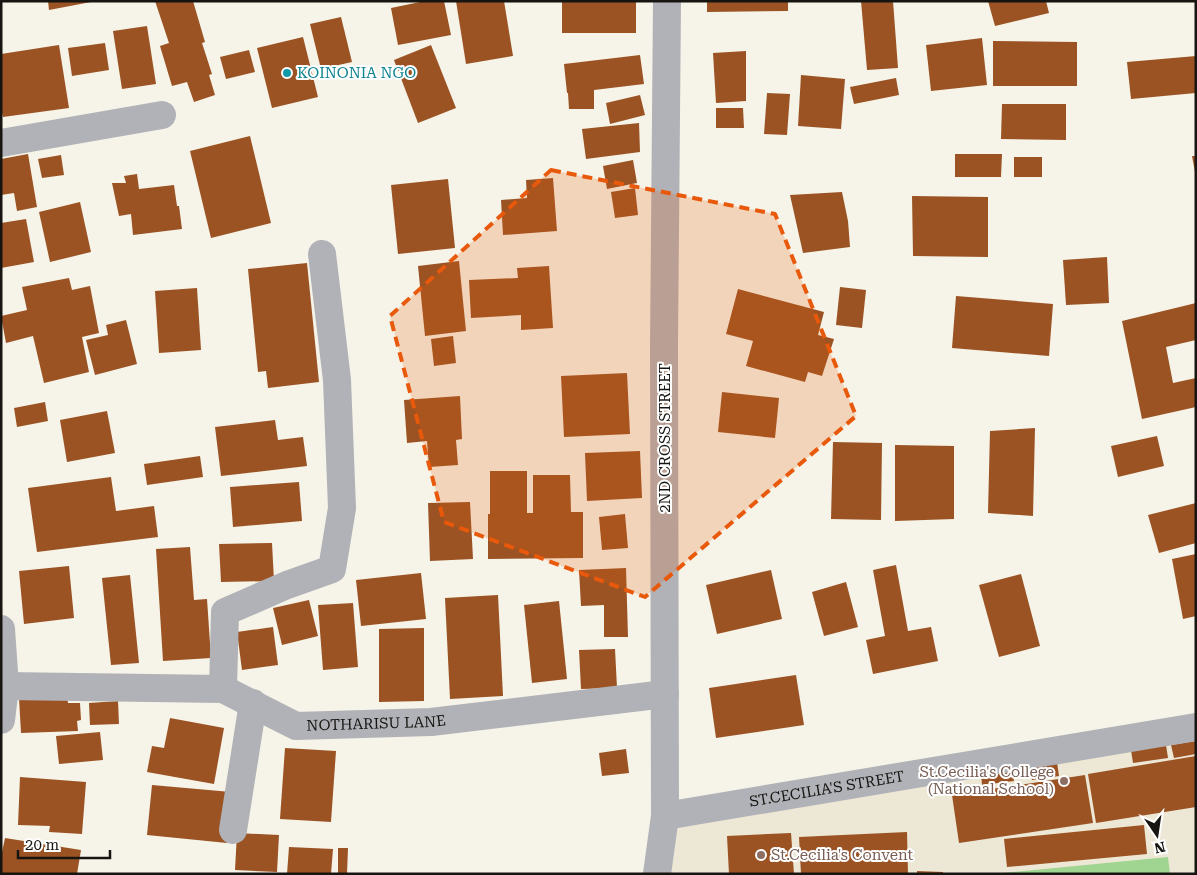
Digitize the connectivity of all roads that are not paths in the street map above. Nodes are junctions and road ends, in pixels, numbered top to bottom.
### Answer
1 (667, 1) edge
2 (162, 115) dead end
3 (1, 143) edge
4 (322, 254) dead end
5 (1, 629) edge
6 (4, 686) junction
7 (223, 689) junction
8 (665, 694) junction
9 (252, 704) junction
10 (1, 720) edge
11 (1196, 727) edge
12 (665, 816) junction
13 (233, 830) dead end
14 (658, 874) edge

1 - 8 street, 2ND CROSS STREET
2 - 3 street
4 - 7 street
5 - 6 street
6 - 7 street, NOTHARISU LANE
6 - 10 street
7 - 9 street, NOTHARISU LANE
8 - 9 street, NOTHARISU LANE
8 - 12 street, 2ND CROSS STREET
9 - 13 street
11 - 12 street, ST.CECILIA'S STREET
12 - 14 street, 2ND CROSS STREET

